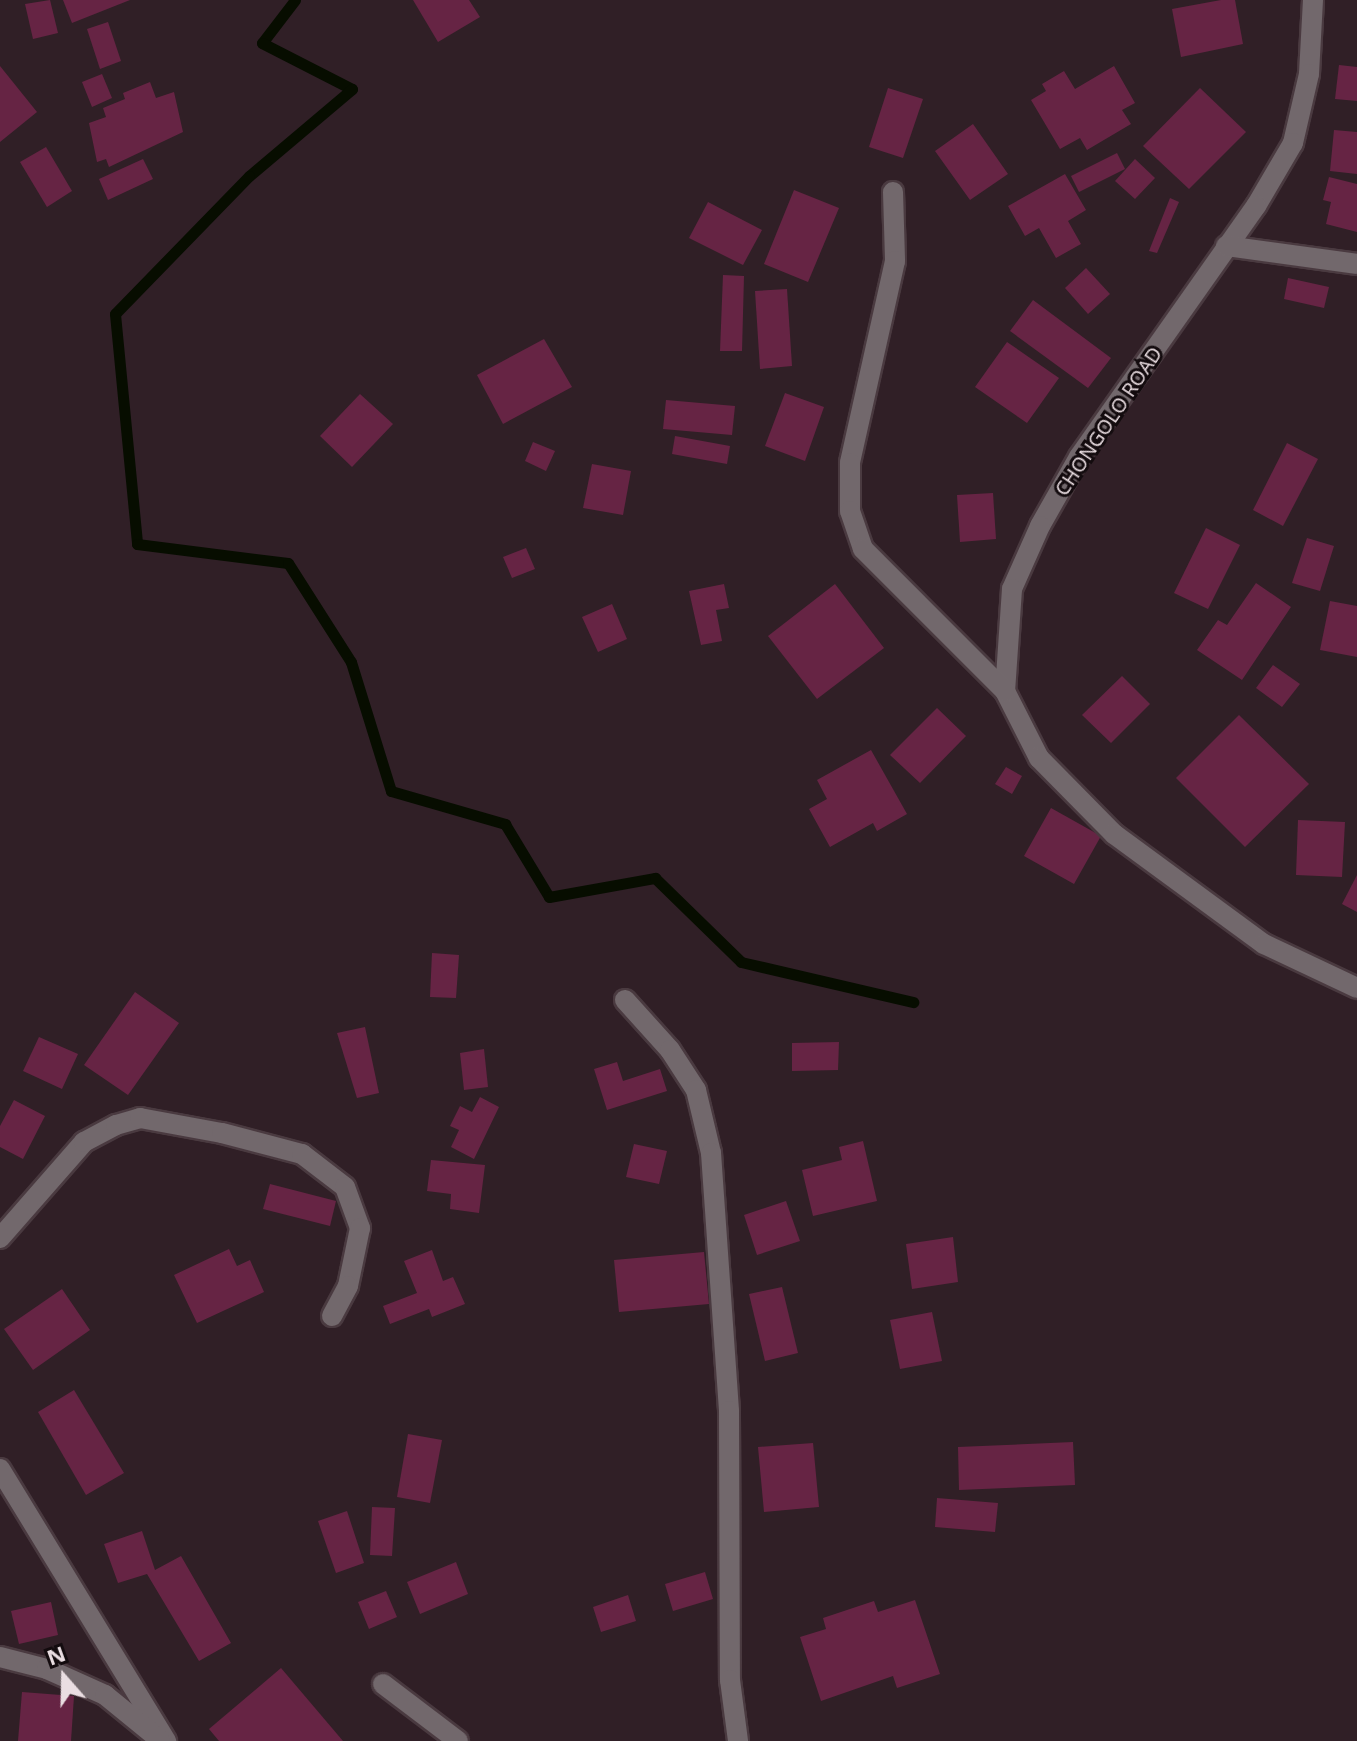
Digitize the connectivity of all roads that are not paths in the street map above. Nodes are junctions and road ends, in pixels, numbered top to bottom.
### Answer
1 (1313, 0) edge
2 (893, 192) dead end
3 (1226, 246) junction
4 (1357, 264) edge
5 (1005, 691) junction
6 (1357, 988) edge
7 (625, 1000) dead end
8 (0, 1238) edge
9 (332, 1316) dead end
10 (0, 1469) edge
11 (0, 1657) edge
12 (383, 1684) dead end
13 (164, 1741) edge
14 (458, 1741) edge
15 (738, 1741) edge

1 - 3 street, CHONGOLO ROAD
2 - 5 street
3 - 4 street
3 - 5 street, CHONGOLO ROAD
5 - 6 street
7 - 15 street
8 - 9 street
10 - 13 street
11 - 13 street
12 - 14 street

